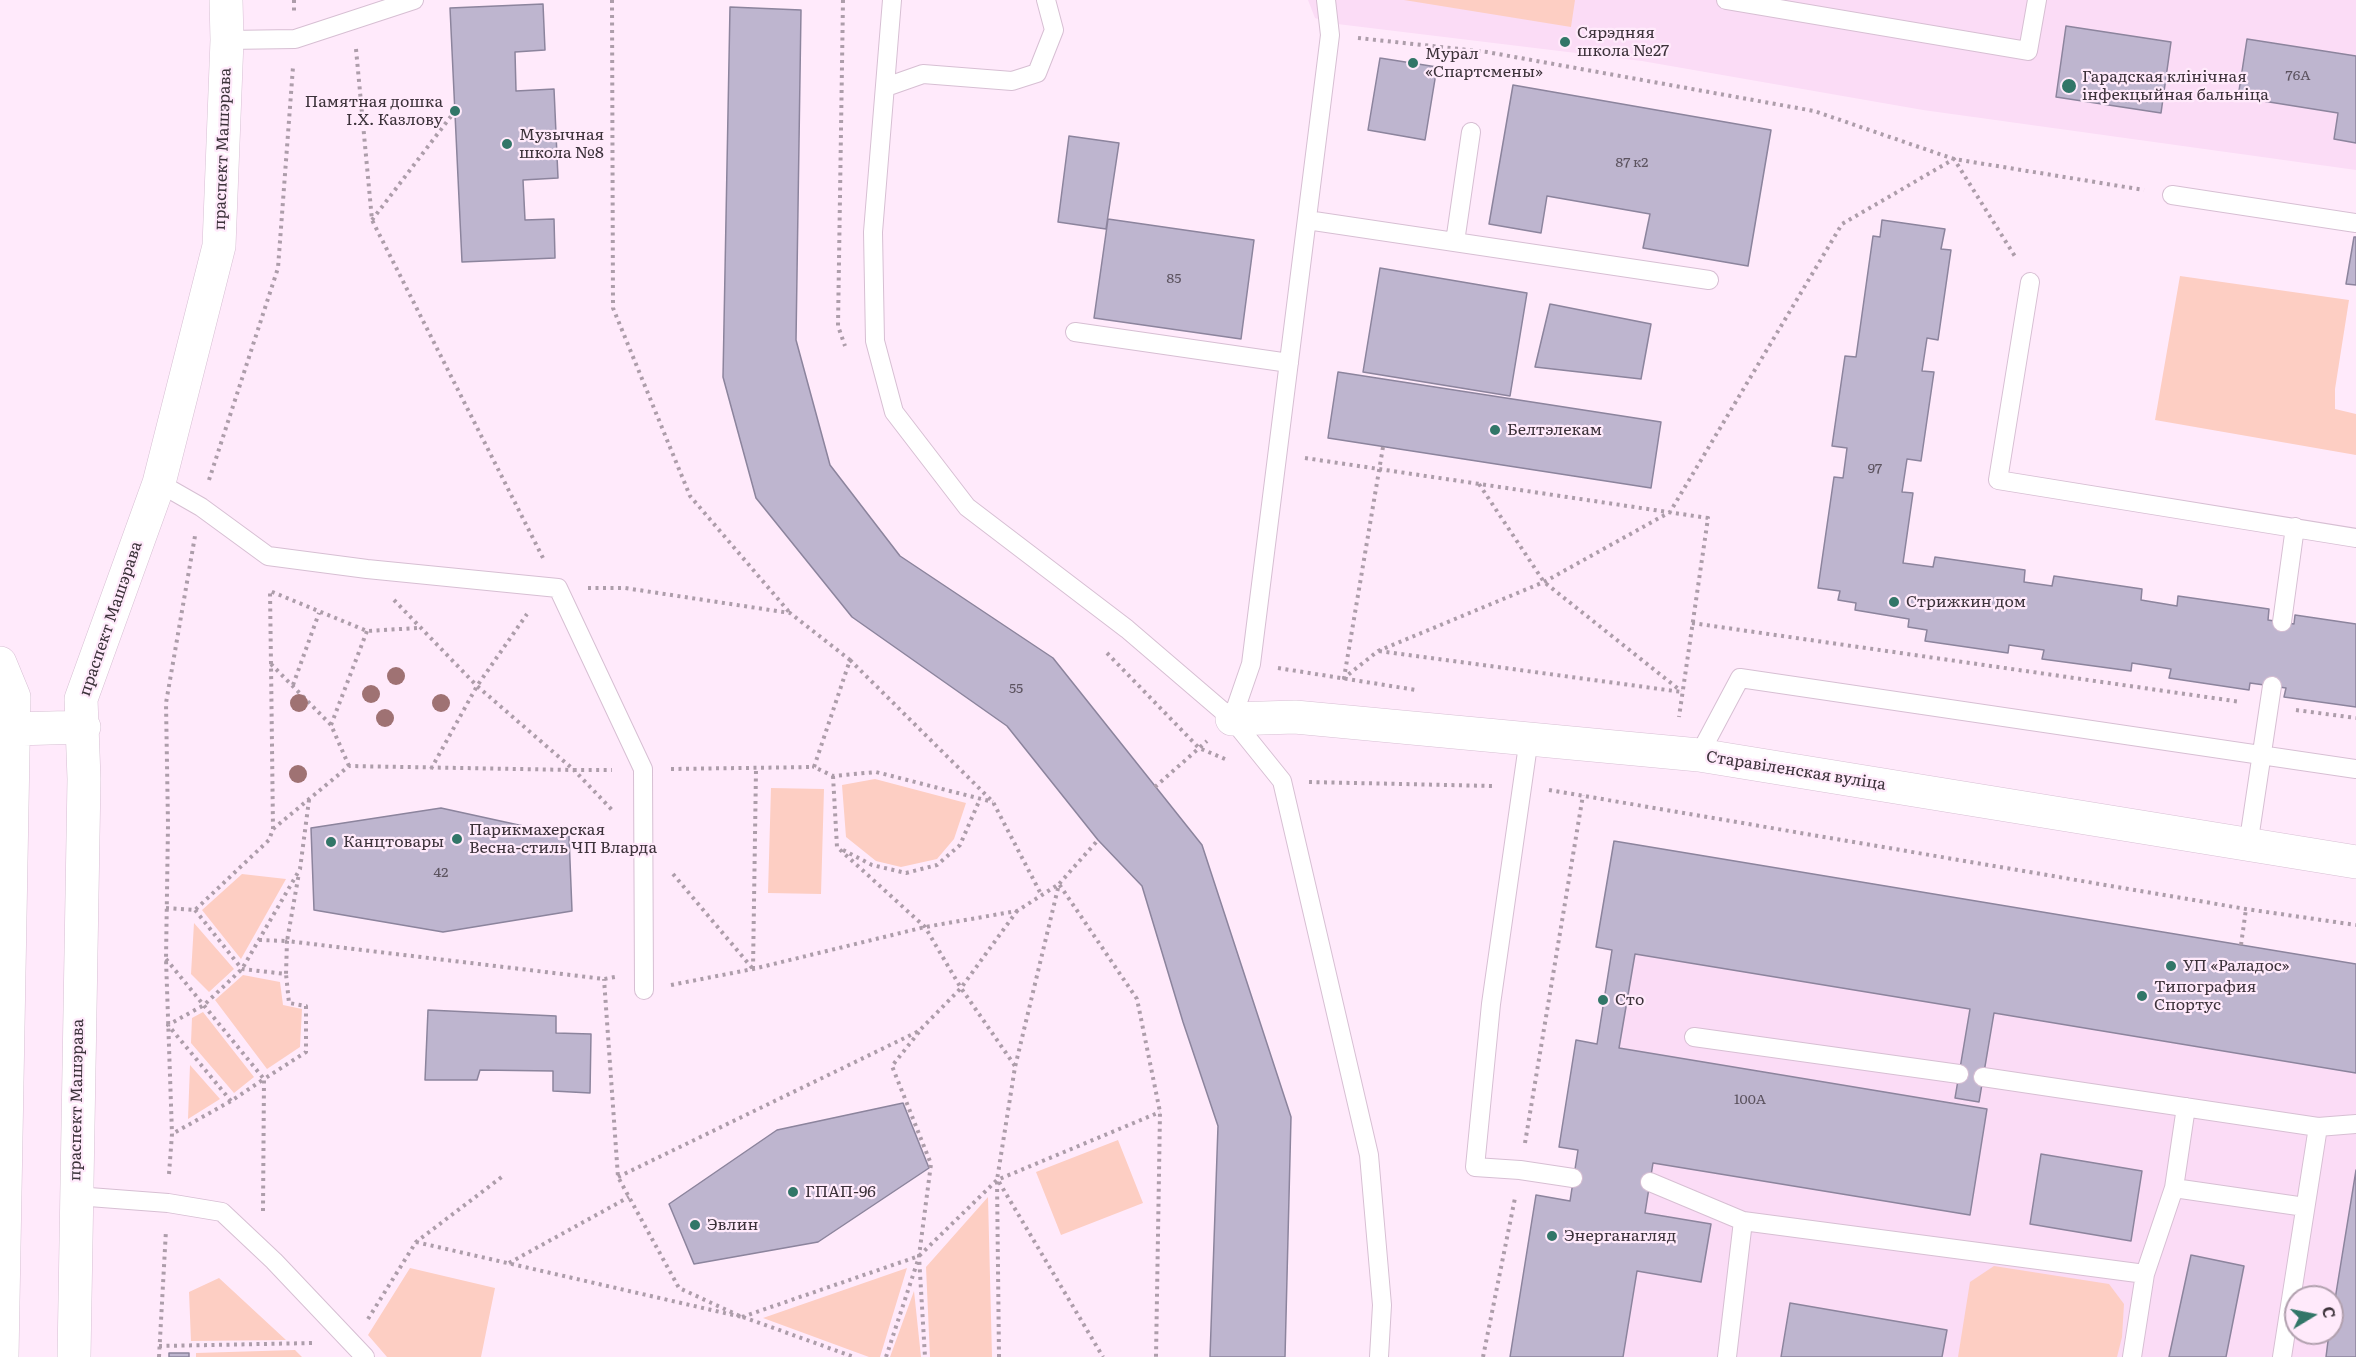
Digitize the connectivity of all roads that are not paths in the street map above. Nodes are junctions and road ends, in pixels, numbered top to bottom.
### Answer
1 (226, 0) edge
2 (414, 0) edge
3 (892, 0) edge
4 (1046, 0) edge
5 (1326, 0) edge
6 (1726, 0) edge
7 (2037, 0) edge
8 (227, 40) junction
9 (886, 87) junction
10 (1471, 132) dead end
11 (2172, 195) road end
12 (1307, 220) junction
13 (2356, 223) edge
14 (1455, 242) junction
15 (1710, 280) dead end
16 (2030, 282) road end
17 (1075, 332) dead end
18 (1289, 363) junction
19 (159, 483) junction
20 (2295, 527) junction
21 (2356, 538) edge
22 (2282, 622) dead end
23 (0, 663) edge
24 (2272, 686) dead end
25 (1232, 719) junction
26 (84, 727) junction
27 (15, 729) junction
28 (1529, 738) junction
29 (1699, 755) junction
30 (2262, 755) junction
31 (2356, 769) edge
32 (2248, 846) junction
33 (2356, 862) edge
34 (644, 990) road end
35 (1694, 1037) dead end
36 (1959, 1074) dead end
37 (1983, 1077) dead end
38 (2186, 1107) junction
39 (2356, 1124) edge
40 (2318, 1127) junction
41 (1573, 1178) dead end
42 (1650, 1182) dead end
43 (2174, 1188) junction
44 (76, 1196) junction
45 (2305, 1207) junction
46 (1743, 1221) junction
47 (2145, 1275) junction
48 (2, 1357) edge
49 (74, 1357) edge
50 (365, 1357) edge
51 (1379, 1357) edge
52 (1727, 1357) edge
53 (2132, 1357) edge
54 (2282, 1357) edge

1 - 8 main road, праспект Машэрава
2 - 8 lane
3 - 9 lane
4 - 9 lane
5 - 12 lane
6 - 7 lane
8 - 19 main road, праспект Машэрава
9 - 25 lane
10 - 14 lane
11 - 13 lane
12 - 14 lane
12 - 18 lane
14 - 15 lane
16 - 20 lane
17 - 18 lane
18 - 25 lane
19 - 26 main road, праспект Машэрава
19 - 34 lane
20 - 21 lane
20 - 22 lane
23 - 27 main road
24 - 30 lane
25 - 28 main road, Старавіленская вуліца
25 - 51 lane
26 - 27 main road
26 - 44 main road, праспект Машэрава
27 - 48 main road
28 - 29 main road, Старавіленская вуліца
28 - 41 lane
29 - 30 lane
29 - 32 main road, Старавіленская вуліца
30 - 31 lane
30 - 32 lane
32 - 33 main road, Старавіленская вуліца
35 - 36 lane
37 - 38 lane
38 - 40 lane
38 - 43 lane
39 - 40 lane
40 - 45 lane
42 - 46 lane
43 - 45 lane
43 - 47 lane
44 - 49 main road, праспект Машэрава
44 - 50 lane
45 - 54 lane
46 - 47 lane
46 - 52 lane
47 - 53 lane

